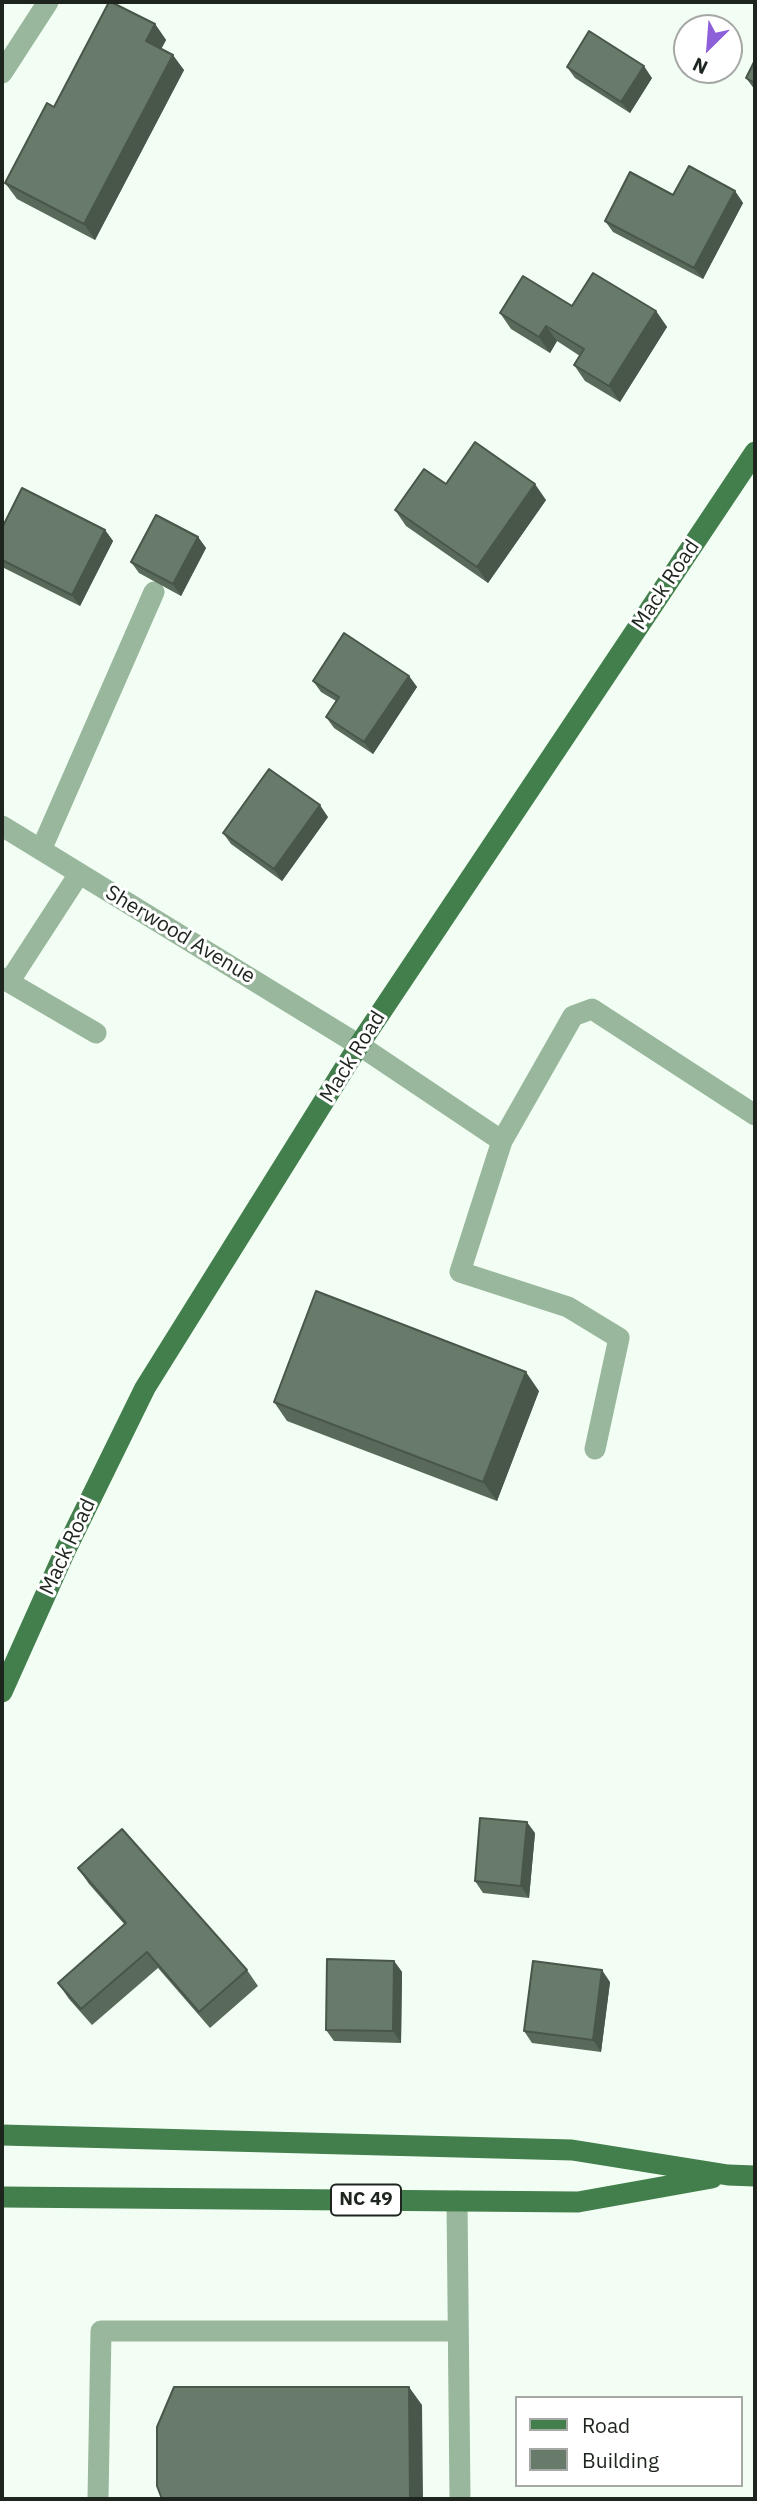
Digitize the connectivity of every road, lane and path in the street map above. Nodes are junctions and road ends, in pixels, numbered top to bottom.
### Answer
1 (48, 2) edge
2 (2, 73) edge
3 (755, 452) edge
4 (154, 592) edge
5 (2, 826) edge
6 (41, 850) junction
7 (79, 874) junction
8 (5, 980) edge
9 (96, 1033) dead end
10 (359, 1045) junction
11 (755, 1115) edge
12 (502, 1141) junction
13 (595, 1449) dead end
14 (2, 1692) edge
15 (2, 2135) edge
16 (728, 2175) junction
17 (755, 2176) edge
18 (2, 2197) edge
19 (457, 2201) junction
20 (458, 2331) junction
21 (98, 2499) edge
22 (460, 2499) edge

1 - 2 street
3 - 10 main road, Mack Road
4 - 6 street
5 - 6 street, Sherwood Avenue
6 - 7 street, Sherwood Avenue
7 - 8 street
7 - 10 street, Sherwood Avenue
8 - 9 street
10 - 12 street, Sherwood Avenue
10 - 14 main road, Mack Road
11 - 12 street
12 - 13 street
15 - 16 main road, NC 49
16 - 17 main road, NC 49
16 - 19 main road, NC 49
18 - 19 main road, NC 49
19 - 20 street
20 - 21 street
20 - 22 street

